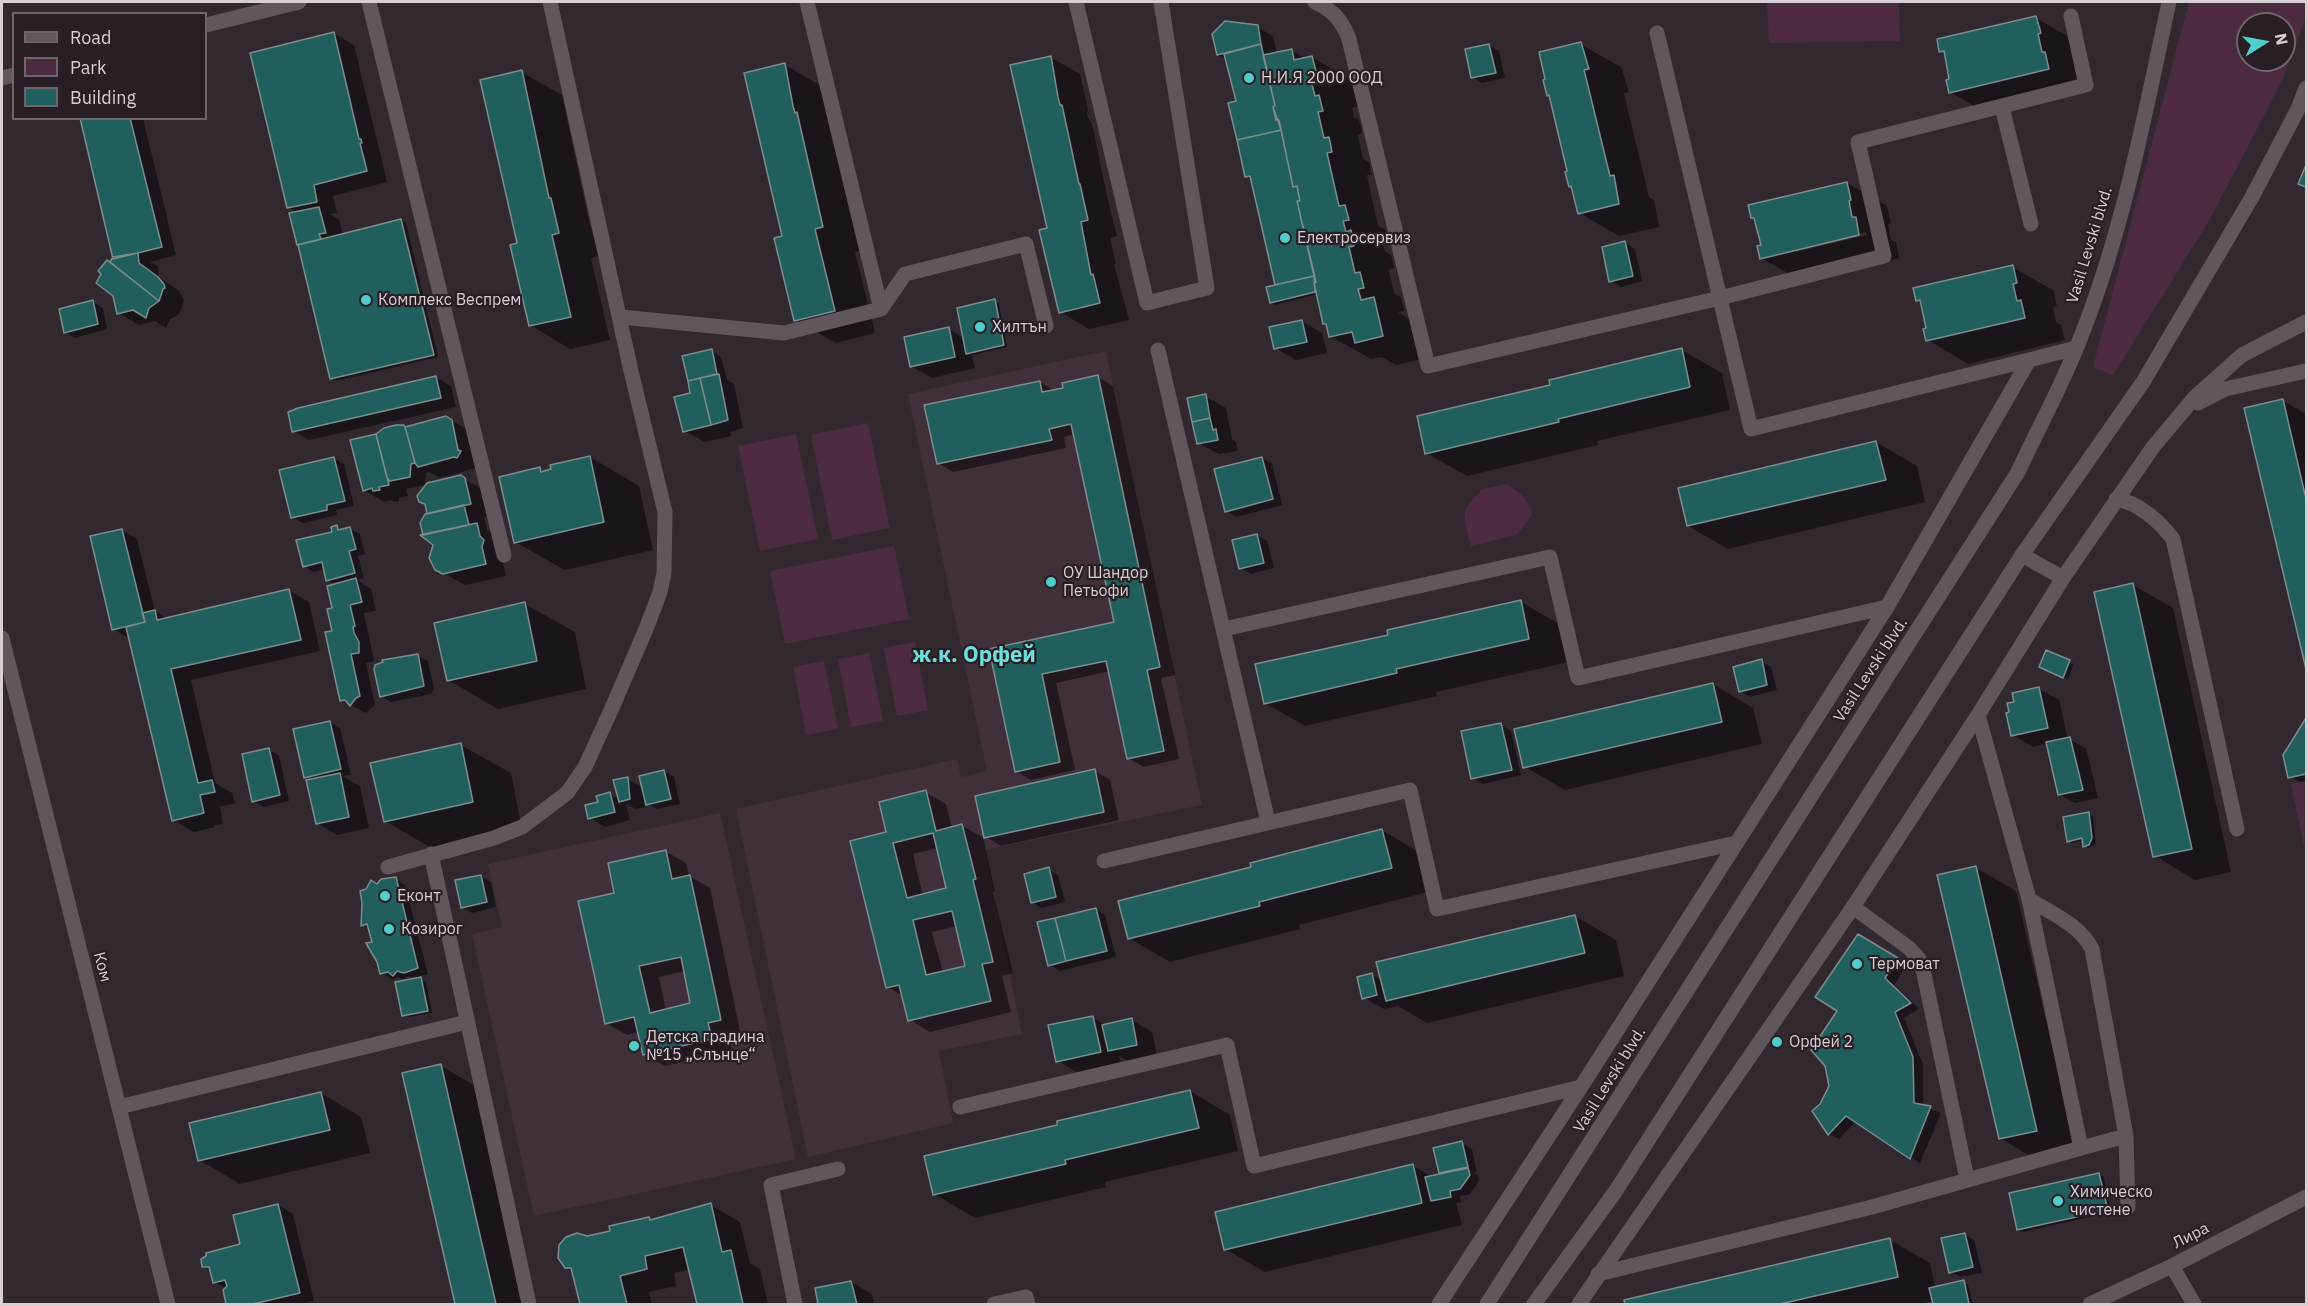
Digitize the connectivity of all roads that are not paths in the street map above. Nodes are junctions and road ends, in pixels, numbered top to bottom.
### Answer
1 (299, 2) edge
2 (369, 2) edge
3 (550, 2) edge
4 (807, 2) edge
5 (1076, 2) edge
6 (1161, 2) edge
7 (1315, 2) edge
8 (2169, 2) edge
9 (2071, 16) dead end
10 (207, 26) edge
11 (1657, 33) dead end
12 (2307, 87) edge
13 (2002, 107) junction
14 (2031, 224) dead end
15 (1720, 297) junction
16 (881, 309) junction
17 (621, 317) junction
18 (2307, 322) edge
19 (1046, 326) dead end
20 (2076, 348) junction
21 (1158, 350) dead end
22 (2029, 360) junction
23 (2307, 371) edge
24 (2187, 408) junction
25 (2116, 499) junction
26 (504, 555) dead end
27 (2022, 555) junction
28 (2063, 578) junction
29 (1887, 607) junction
30 (1224, 629) junction
31 (2, 639) edge
32 (1978, 715) junction
33 (1269, 822) junction
34 (2237, 829) dead end
35 (1736, 843) junction
36 (431, 854) junction
37 (1104, 861) dead end
38 (388, 867) dead end
39 (2029, 899) junction
40 (1853, 907) junction
41 (467, 1022) junction
42 (1581, 1087) junction
43 (119, 1107) junction
44 (960, 1107) dead end
45 (2126, 1136) junction
46 (2081, 1148) junction
47 (838, 1169) dead end
48 (1967, 1179) junction
49 (2307, 1197) edge
50 (2128, 1207) dead end
51 (2172, 1266) junction
52 (1598, 1274) junction
53 (168, 1305) edge
54 (529, 1305) edge
55 (795, 1305) edge
56 (994, 1305) edge
57 (1028, 1305) edge
58 (1439, 1305) edge
59 (1487, 1305) edge
60 (1534, 1305) edge
61 (1579, 1305) edge
62 (2090, 1305) edge
63 (2194, 1305) edge

1 - 10 street
2 - 26 street
3 - 17 street
4 - 16 street
5 - 6 street
7 - 15 street
8 - 20 street, Vasil Levski blvd.
9 - 13 street
11 - 15 street
12 - 27 street
13 - 14 street
13 - 15 street
15 - 22 street
16 - 17 street
16 - 19 street
17 - 36 street
18 - 24 street
20 - 22 street
20 - 59 street, Vasil Levski blvd.
21 - 30 street
22 - 29 street
23 - 24 street
24 - 25 street
25 - 28 street
25 - 34 street
27 - 28 street
27 - 60 street
28 - 32 street
29 - 30 street
29 - 35 street
30 - 33 street
31 - 43 street, Ком
32 - 39 street
32 - 40 street
33 - 35 street
33 - 37 street
35 - 42 street
36 - 38 street
36 - 41 street
39 - 45 street
39 - 46 street
40 - 48 street
40 - 52 street
41 - 43 street
41 - 54 street
42 - 44 street
42 - 58 street
43 - 53 street, Ком
45 - 46 street
45 - 50 street
46 - 48 street
47 - 55 street
48 - 52 street
49 - 51 street, Лира
51 - 62 street, Лира
51 - 63 street
52 - 61 street
56 - 57 street

